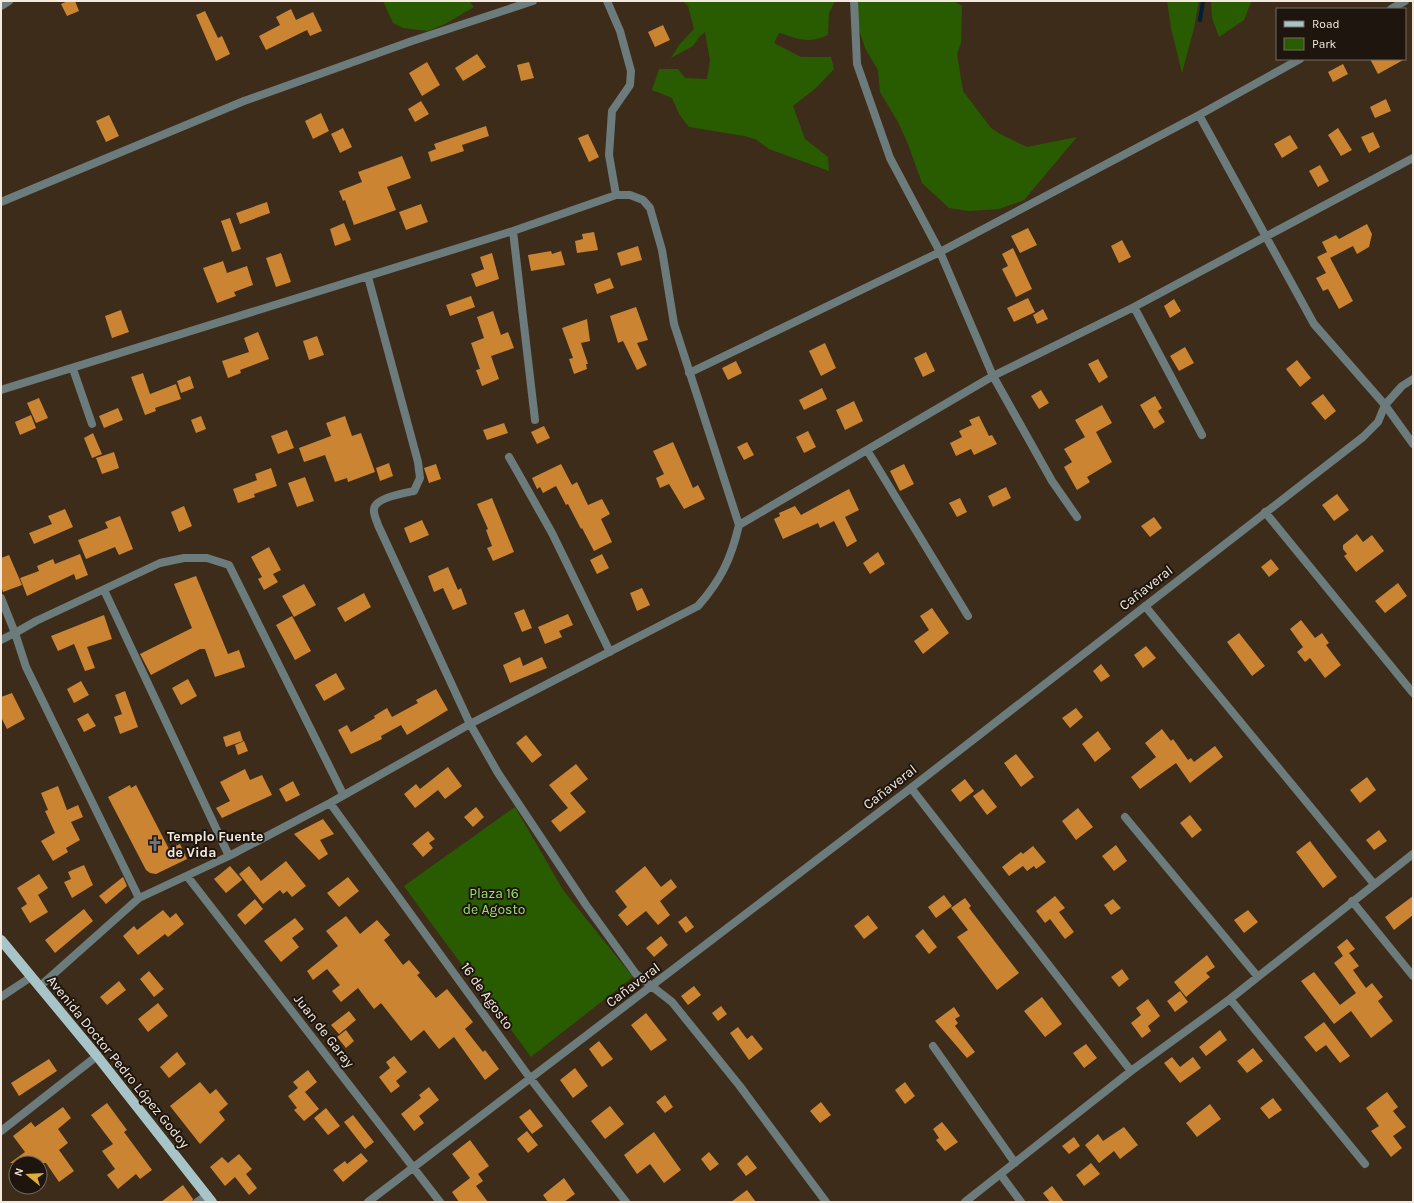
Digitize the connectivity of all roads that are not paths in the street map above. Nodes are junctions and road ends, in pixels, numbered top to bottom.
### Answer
1 (9, 1) edge
2 (533, 1) edge
3 (607, 1) edge
4 (854, 1) edge
5 (1405, 1) edge
6 (1, 6) edge
7 (1393, 8) edge
8 (1298, 60) edge
9 (1199, 115) junction
10 (1413, 158) edge
11 (616, 195) junction
12 (1, 202) edge
13 (513, 232) junction
14 (1265, 237) junction
15 (940, 252) junction
16 (368, 277) junction
17 (1134, 307) junction
18 (73, 369) junction
19 (689, 373) junction
20 (993, 376) junction
21 (1413, 379) edge
22 (1, 390) edge
23 (1385, 405) junction
24 (535, 420) dead end
25 (92, 424) dead end
26 (1202, 435) dead end
27 (1413, 444) edge
28 (867, 450) junction
29 (509, 457) dead end
30 (1265, 512) junction
31 (1077, 517) dead end
32 (739, 525) junction
33 (104, 590) junction
34 (1, 598) edge
35 (1145, 606) junction
36 (968, 616) dead end
37 (15, 633) junction
38 (1, 640) edge
39 (610, 652) junction
40 (1413, 693) edge
41 (470, 724) junction
42 (911, 788) junction
43 (342, 794) junction
44 (330, 803) junction
45 (1125, 817) dead end
46 (1413, 854) edge
47 (229, 856) junction
48 (187, 876) junction
49 (1374, 884) junction
50 (139, 898) junction
51 (1352, 901) junction
52 (1, 940) edge
53 (1413, 976) edge
54 (31, 977) junction
55 (1258, 977) junction
56 (39, 987) junction
57 (651, 987) junction
58 (1, 997) edge
59 (1230, 999) junction
60 (933, 1046) dead end
61 (97, 1056) junction
62 (1131, 1071) junction
63 (530, 1078) junction
64 (1, 1131) edge
65 (1015, 1163) junction
66 (1365, 1164) dead end
67 (413, 1167) junction
68 (1001, 1175) junction
69 (209, 1199) edge
70 (198, 1202) edge
71 (368, 1202) edge
72 (440, 1202) edge
73 (626, 1202) edge
74 (826, 1202) edge
75 (965, 1202) edge
76 (1020, 1202) edge

1 - 6 street
2 - 12 street
3 - 11 street
4 - 15 street
5 - 7 street
8 - 9 street
9 - 14 street
9 - 15 street
10 - 14 street
11 - 13 street
11 - 19 street
13 - 16 street
13 - 24 street
14 - 17 street
14 - 23 street
15 - 19 street
15 - 20 street
16 - 18 street
16 - 41 street
17 - 20 street
17 - 26 street
18 - 22 street
18 - 25 street
19 - 32 street
20 - 28 street
20 - 31 street
21 - 23 street, Cañaveral
23 - 27 street
23 - 30 street, Cañaveral
28 - 32 street
28 - 36 street
29 - 39 street
30 - 35 street, Cañaveral
30 - 40 street
32 - 39 street
33 - 37 street
33 - 43 street
33 - 47 street
34 - 37 street
35 - 42 street, Cañaveral
35 - 49 street
37 - 38 street
37 - 50 street
39 - 41 street
41 - 43 street
41 - 57 street
42 - 57 street, Cañaveral
42 - 62 street
43 - 44 street
44 - 47 street
44 - 63 street, 16 de Agosto
45 - 55 street
46 - 49 street
47 - 48 street
48 - 50 street
48 - 67 street, Juan de Garay
49 - 51 street
50 - 56 street
51 - 53 street
51 - 55 street
52 - 54 main road, Avenida Doctor Pedro López Godoy
54 - 56 main road, Avenida Doctor Pedro López Godoy
54 - 58 street
55 - 59 street
56 - 61 main road, Avenida Doctor Pedro López Godoy
57 - 63 street, Cañaveral
57 - 74 street
59 - 62 street
59 - 66 street
60 - 65 street
61 - 64 street
61 - 69 main road, Avenida Doctor Pedro López Godoy
62 - 65 street
63 - 67 street, Cañaveral
63 - 73 street, 16 de Agosto
65 - 68 street
67 - 71 street, Cañaveral
67 - 72 street, Juan de Garay
68 - 75 street
68 - 76 street
69 - 70 street

